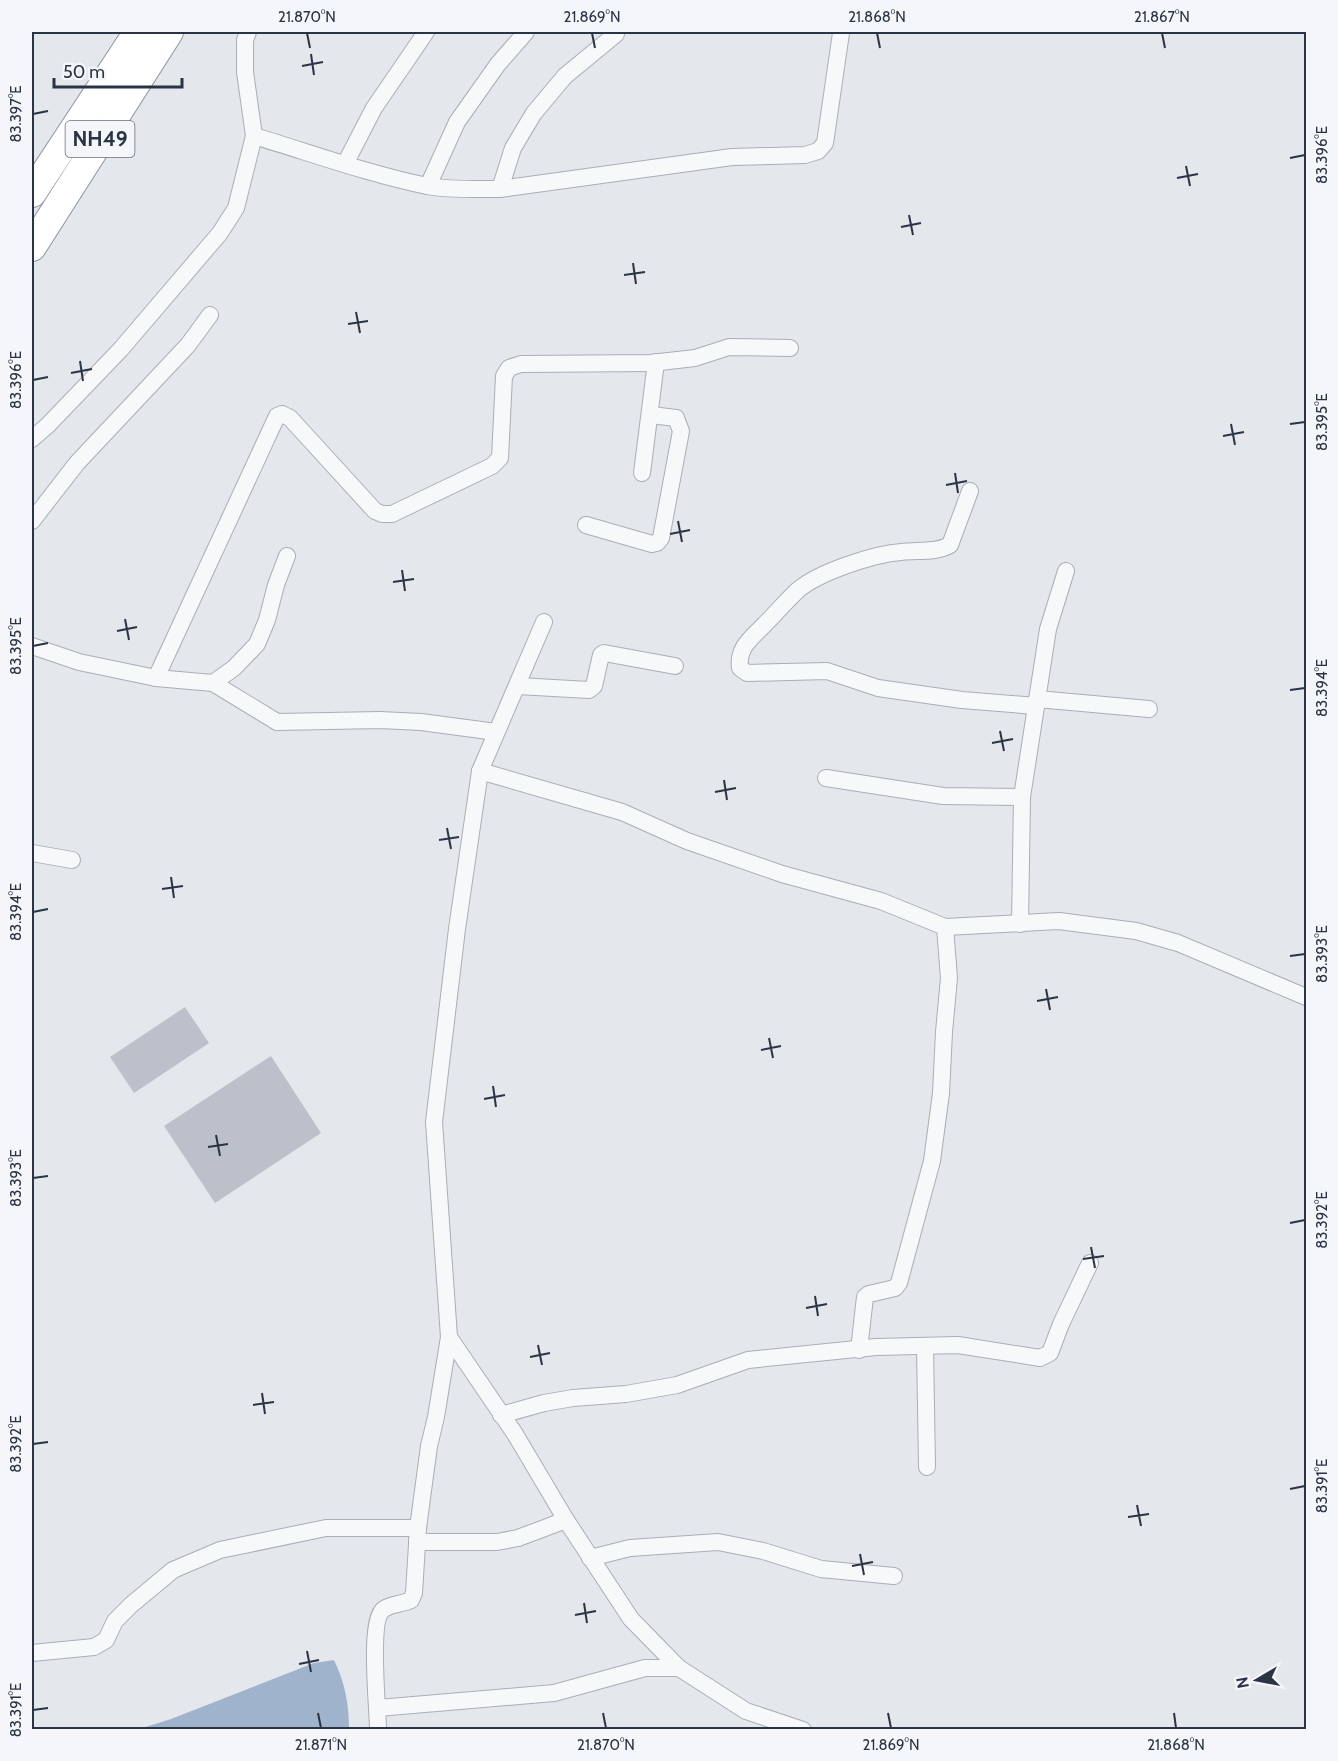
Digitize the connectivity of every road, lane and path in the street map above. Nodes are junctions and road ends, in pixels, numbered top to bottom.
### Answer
1 (138, 32) edge
2 (169, 32) edge
3 (248, 32) edge
4 (426, 32) edge
5 (526, 32) edge
6 (841, 33) dead end
7 (616, 34) dead end
8 (254, 136) junction
9 (345, 164) junction
10 (428, 186) junction
11 (501, 189) junction
12 (32, 193) edge
13 (32, 247) edge
14 (210, 315) dead end
15 (790, 348) dead end
16 (656, 363) junction
17 (651, 415) junction
18 (32, 439) edge
19 (642, 473) dead end
20 (970, 491) dead end
21 (32, 521) edge
22 (586, 525) dead end
23 (287, 556) dead end
24 (1066, 571) dead end
25 (544, 622) dead end
26 (32, 646) edge
27 (675, 666) dead end
28 (156, 678) junction
29 (213, 683) junction
30 (518, 686) junction
31 (1036, 702) junction
32 (1149, 709) dead end
33 (496, 732) junction
34 (480, 771) junction
35 (826, 778) dead end
36 (1022, 797) junction
37 (32, 853) edge
38 (72, 860) dead end
39 (1020, 924) junction
40 (945, 927) junction
41 (1306, 997) edge
42 (1090, 1263) dead end
43 (449, 1337) junction
44 (925, 1347) junction
45 (859, 1350) junction
46 (501, 1415) junction
47 (927, 1467) dead end
48 (566, 1520) junction
49 (418, 1535) junction
50 (590, 1558) junction
51 (894, 1576) dead end
52 (32, 1653) edge
53 (679, 1668) junction
54 (378, 1708) junction
55 (378, 1730) edge
56 (803, 1730) edge

1 - 12 highway, NH49
2 - 13 highway, NH49
3 - 8 street
4 - 9 street
5 - 10 street
6 - 11 street
7 - 11 street
8 - 9 street
8 - 18 street
9 - 10 street
10 - 11 street
14 - 21 street
15 - 16 street
16 - 17 street
16 - 28 street
17 - 19 street
17 - 22 street
20 - 31 street
23 - 29 street
24 - 31 street
25 - 30 street
26 - 28 street
27 - 30 street
28 - 29 street
29 - 33 street
30 - 33 street
31 - 32 street
31 - 36 street
33 - 34 street
34 - 40 street
34 - 43 street
35 - 36 street
36 - 39 street
37 - 38 street
39 - 40 street
39 - 41 street
40 - 45 street
42 - 44 street
43 - 46 street
43 - 49 street
44 - 45 street
44 - 47 street
45 - 46 street
46 - 48 street
48 - 49 street
48 - 50 street
49 - 52 street
49 - 54 street
50 - 51 street
50 - 53 street
53 - 54 street
53 - 56 street
54 - 55 street

